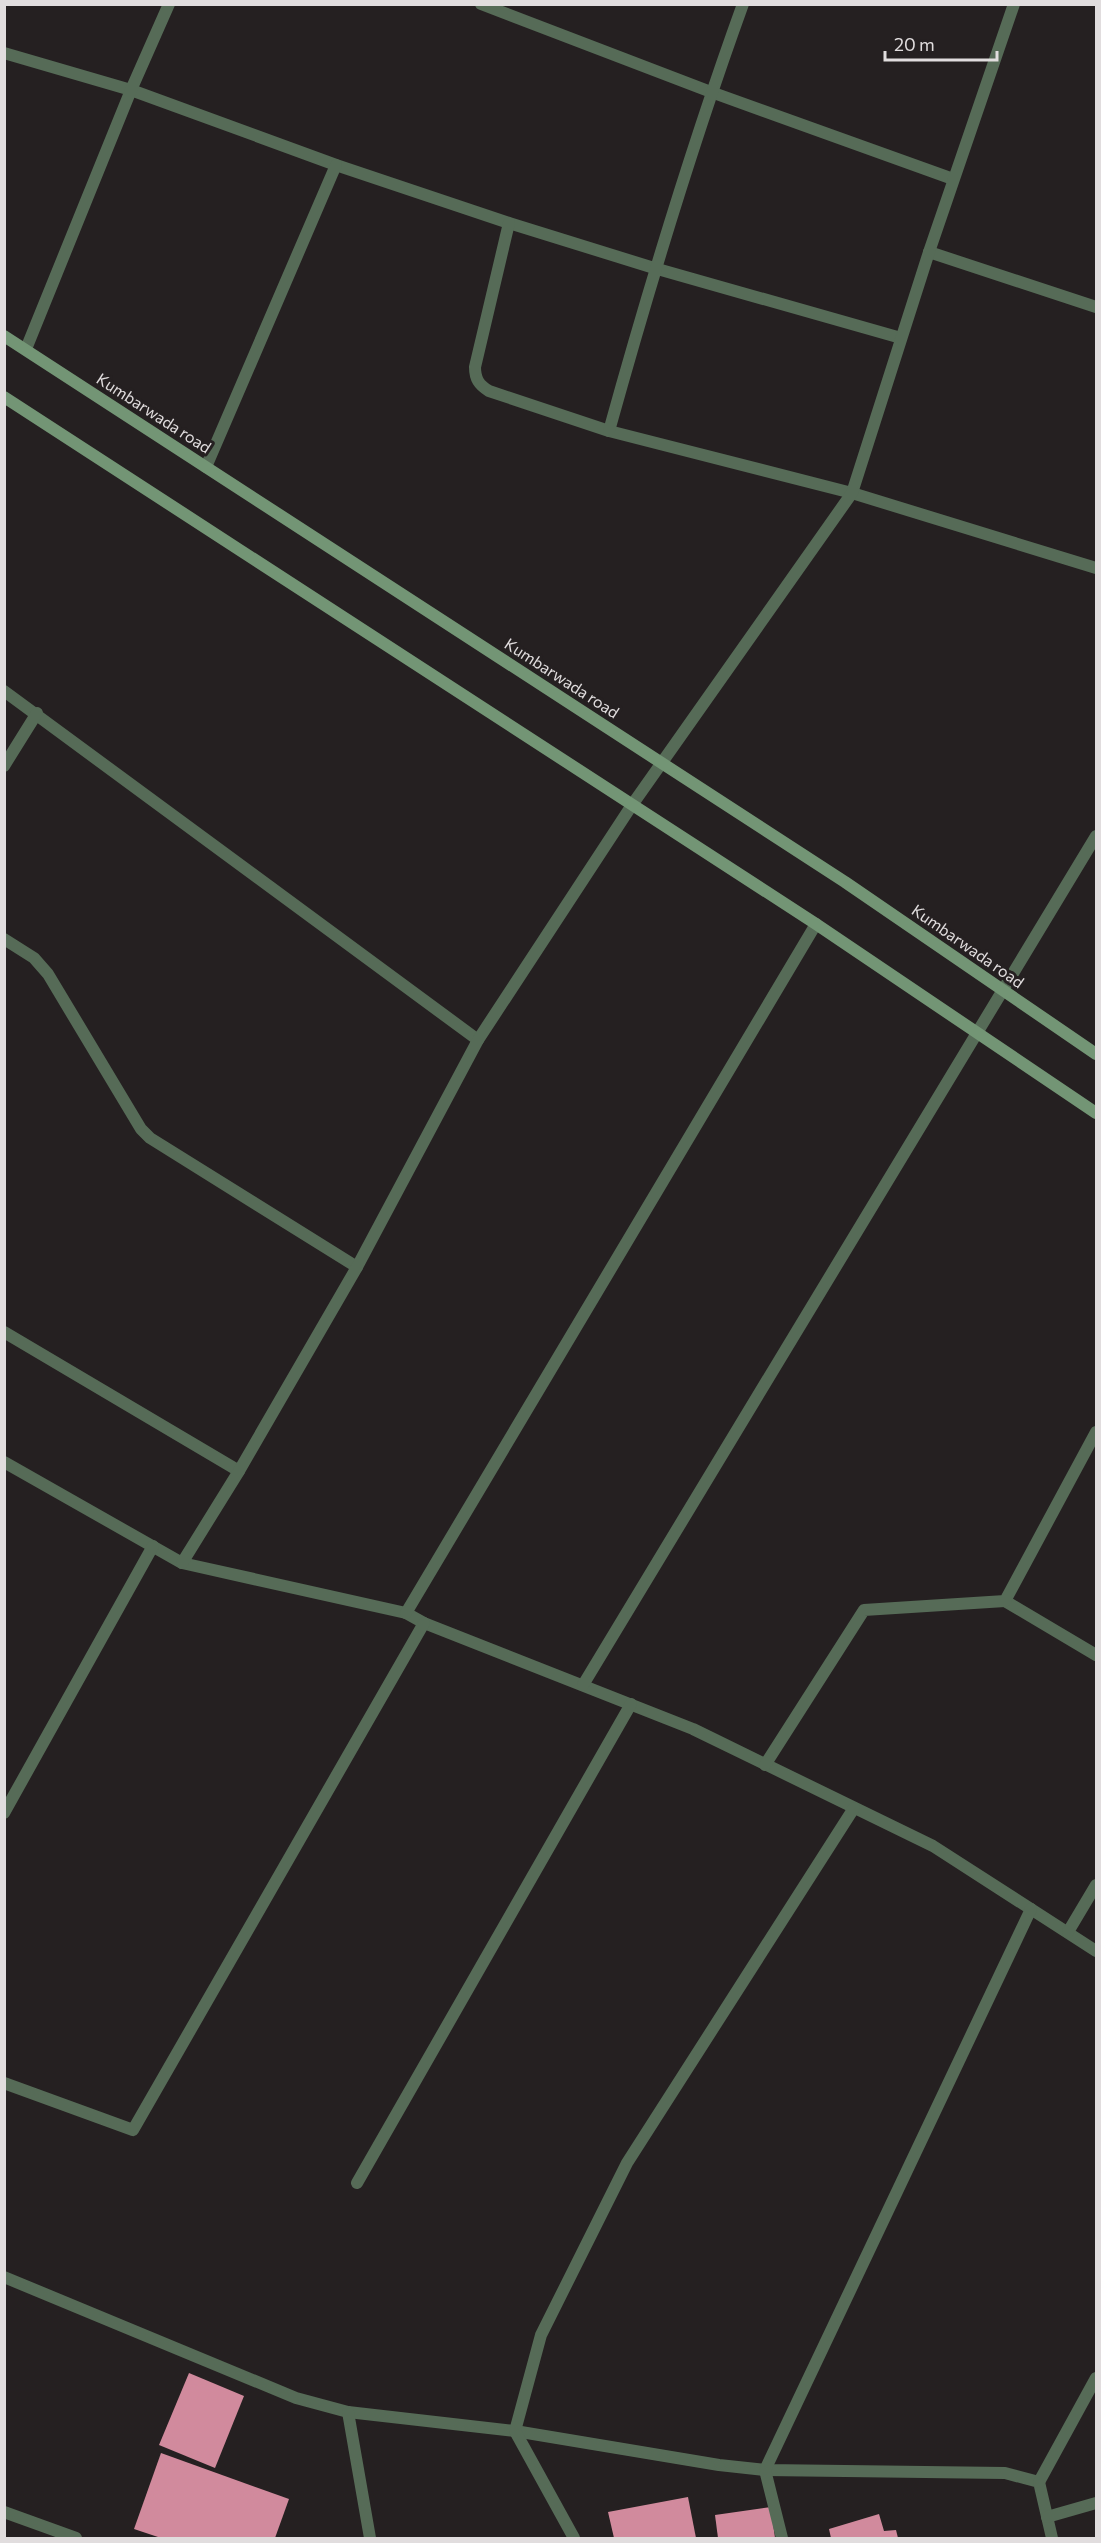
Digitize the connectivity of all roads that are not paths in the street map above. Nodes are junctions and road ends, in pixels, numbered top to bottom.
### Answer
1 (168, 4) edge
2 (481, 4) edge
3 (743, 4) edge
4 (1014, 4) edge
5 (4, 53) edge
6 (131, 90) junction
7 (711, 92) junction
8 (336, 165) junction
9 (953, 179) junction
10 (509, 223) junction
11 (929, 252) junction
12 (654, 268) junction
13 (1096, 307) edge
14 (4, 336) edge
15 (901, 338) junction
16 (26, 349) junction
17 (4, 397) edge
18 (609, 431) junction
19 (206, 467) junction
20 (852, 493) junction
21 (1096, 568) edge
22 (4, 691) edge
23 (37, 713) junction
24 (662, 764) junction
25 (4, 766) edge
26 (633, 805) junction
27 (1096, 836) edge
28 (816, 924) junction
29 (4, 939) edge
30 (1003, 991) junction
31 (979, 1033) junction
32 (478, 1040) junction
33 (1096, 1054) edge
34 (1096, 1113) edge
35 (357, 1267) junction
36 (4, 1332) edge
37 (1096, 1432) edge
38 (4, 1462) edge
39 (239, 1471) junction
40 (153, 1546) junction
41 (182, 1563) junction
42 (1005, 1601) junction
43 (406, 1612) junction
44 (424, 1623) junction
45 (1096, 1654) edge
46 (584, 1685) junction
47 (631, 1704) junction
48 (765, 1765) junction
49 (854, 1808) junction
50 (4, 1813) edge
51 (1096, 1886) edge
52 (1031, 1909) junction
53 (1068, 1932) junction
54 (1096, 1950) edge
55 (4, 2083) edge
56 (357, 2183) dead end
57 (4, 2277) edge
58 (1096, 2378) edge
59 (348, 2412) junction
60 (515, 2430) junction
61 (765, 2470) junction
62 (1039, 2482) junction
63 (1096, 2503) edge
64 (4, 2512) edge
65 (1047, 2517) junction
66 (76, 2538) edge
67 (370, 2538) edge
68 (574, 2538) edge
69 (782, 2538) edge
70 (1052, 2538) edge

1 - 6 street
2 - 7 street
3 - 7 street
4 - 9 street
5 - 6 street
6 - 8 street
6 - 16 street
7 - 9 street
7 - 12 street
8 - 10 street
8 - 19 street
9 - 11 street
10 - 12 street
10 - 18 street
11 - 13 street
11 - 15 street
12 - 15 street
12 - 18 street
14 - 16 street, Kumbarwada road
15 - 20 street
16 - 19 street, Kumbarwada road
17 - 26 street
18 - 20 street
19 - 24 street, Kumbarwada road
20 - 21 street
20 - 24 street
22 - 23 street
23 - 25 street
23 - 32 street
24 - 26 street
24 - 30 street, Kumbarwada road
26 - 28 street
26 - 32 street
27 - 30 street
28 - 31 street
28 - 43 street
29 - 35 street
30 - 31 street
30 - 33 street, Kumbarwada road
31 - 34 street
31 - 46 street
32 - 35 street
35 - 39 street
36 - 39 street
37 - 42 street
38 - 40 street
39 - 41 street
40 - 41 street
40 - 50 street
41 - 43 street
42 - 45 street
42 - 48 street
43 - 44 street
44 - 46 street
44 - 55 street
46 - 47 street
47 - 48 street
47 - 56 street
48 - 49 street
49 - 52 street
49 - 60 street
51 - 53 street
52 - 53 street
52 - 61 street
53 - 54 street
57 - 59 street
58 - 62 street
59 - 60 street
59 - 67 street
60 - 61 street
60 - 68 street
61 - 62 street
61 - 69 street
62 - 65 street
63 - 65 street
64 - 66 street
65 - 70 street

